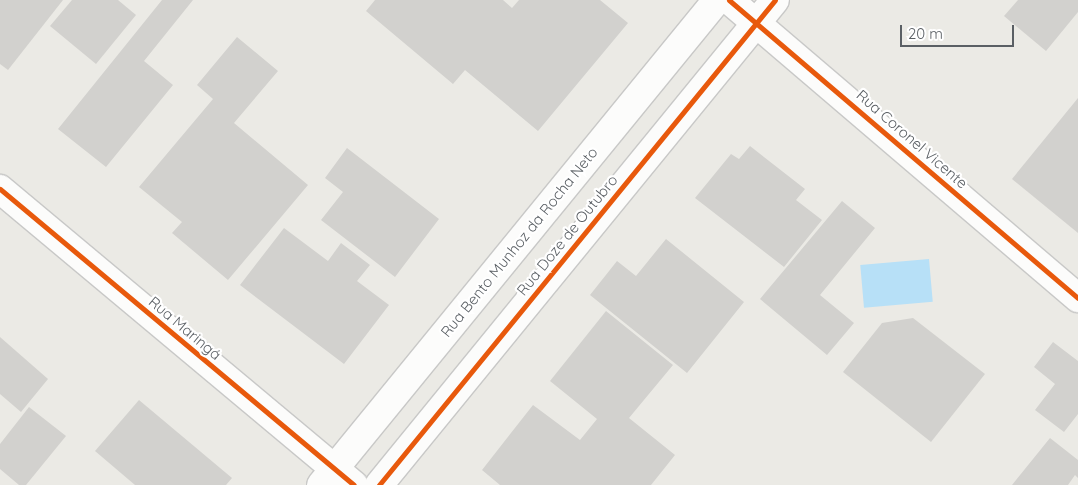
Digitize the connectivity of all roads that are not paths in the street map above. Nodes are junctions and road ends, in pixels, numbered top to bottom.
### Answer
1 (717, 0) edge
2 (729, 0) edge
3 (775, 0) edge
4 (756, 23) junction
5 (0, 189) edge
6 (1078, 298) edge
7 (336, 480) edge
8 (378, 485) edge

1 - 7 street, Rua Bento Munhoz da Rocha Neto
2 - 4 street, Rua Coronel Vicente
3 - 4 street, Rua Doze de Outubro
4 - 6 street, Rua Coronel Vicente
4 - 8 street, Rua Doze de Outubro
5 - 7 street, Rua Maringá

